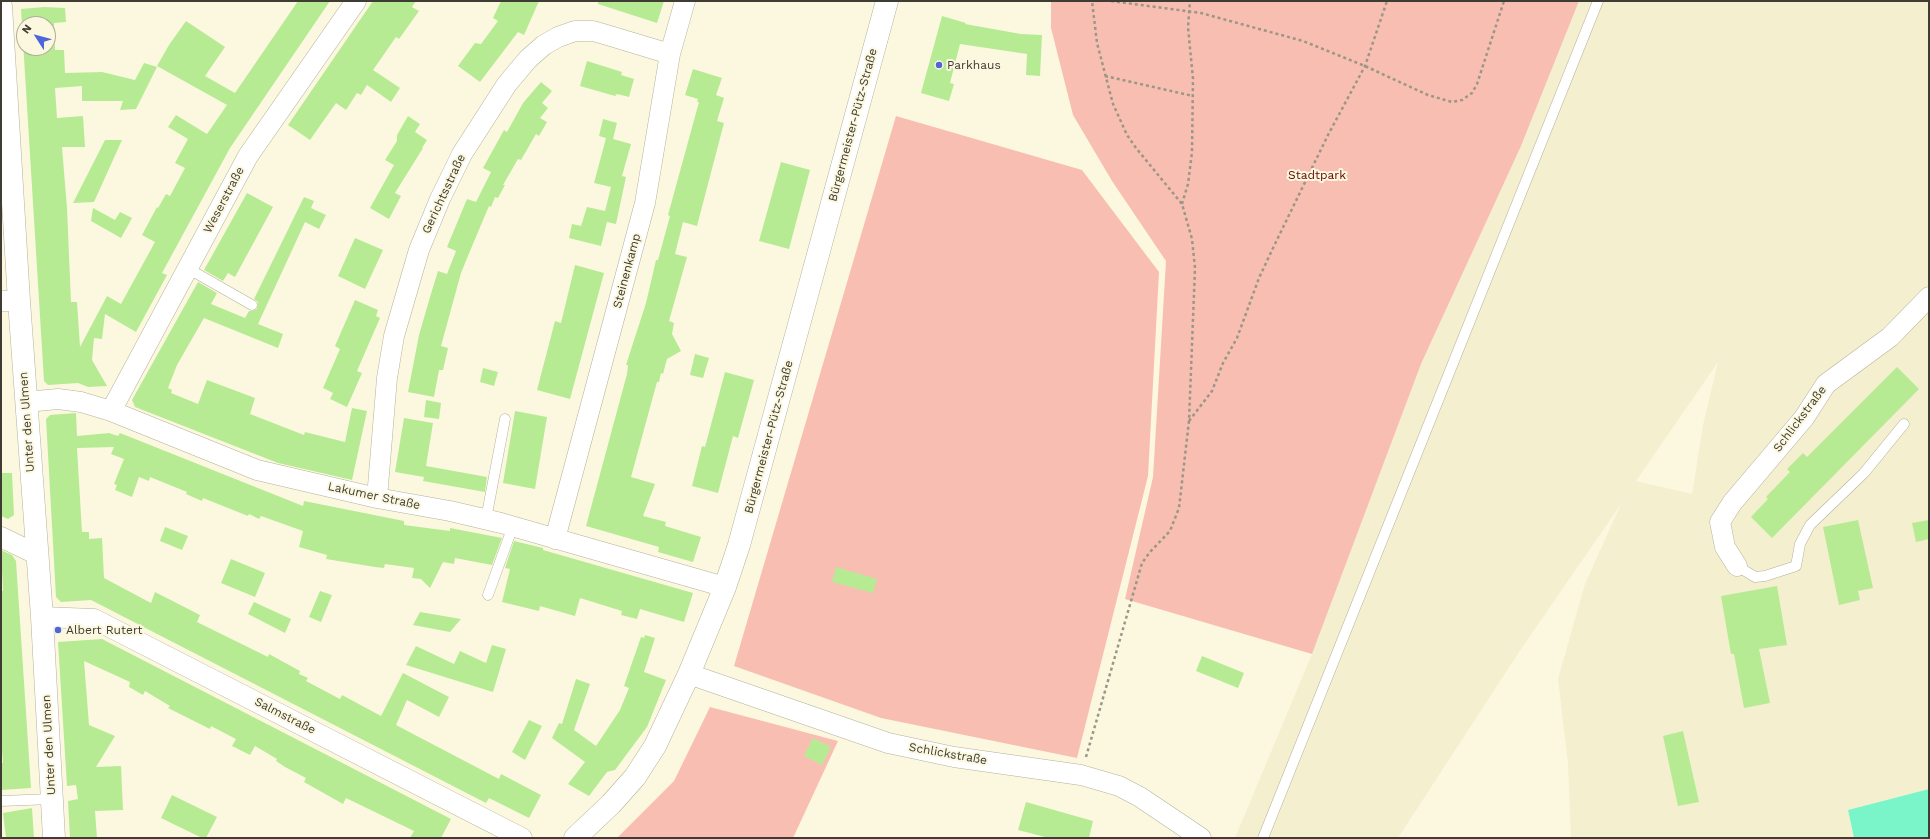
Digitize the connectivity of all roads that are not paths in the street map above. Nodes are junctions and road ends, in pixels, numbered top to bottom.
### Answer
1 (356, 1) edge
2 (685, 1) edge
3 (887, 1) edge
4 (1598, 1) edge
5 (1, 6) edge
6 (670, 54) junction
7 (187, 268) junction
8 (1929, 297) edge
9 (10, 301) edge
10 (252, 305) dead end
11 (26, 402) junction
12 (111, 411) junction
13 (505, 419) dead end
14 (1904, 424) dead end
15 (377, 498) junction
16 (486, 519) junction
17 (513, 526) junction
18 (1, 537) edge
19 (555, 539) junction
20 (36, 554) junction
21 (1738, 566) joint
22 (726, 587) junction
23 (488, 595) dead end
24 (42, 617) junction
25 (689, 674) junction
26 (52, 799) junction
27 (1, 801) edge
28 (54, 838) edge
29 (522, 838) edge
30 (576, 838) edge
31 (1201, 838) edge
32 (1263, 838) edge

1 - 7 street, Weserstraße
2 - 6 street, Steinenkamp
3 - 22 main road, Bürgermeister-Pütz-Straße
4 - 32 lane
5 - 9 main road, Unter den Ulmen
6 - 15 street, Gerichtsstraße
6 - 19 street, Steinenkamp
7 - 10 lane
7 - 12 street, Weserstraße
8 - 21 street, Schlickstraße
9 - 11 main road, Unter den Ulmen
11 - 12 street, Lakumer Straße
11 - 20 main road, Unter den Ulmen
12 - 15 street, Lakumer Straße
13 - 16 lane
14 - 21 lane
15 - 16 street, Lakumer Straße
16 - 17 street, Lakumer Straße
17 - 19 street, Lakumer Straße
17 - 23 lane
18 - 20 street
19 - 22 street, Lakumer Straße
20 - 24 main road, Unter den Ulmen
22 - 25 main road, Bürgermeister-Pütz-Straße
24 - 26 main road, Unter den Ulmen
24 - 29 street, Salmstraße
25 - 30 main road, Bürgermeister-Pütz-Straße
25 - 31 street, Schlickstraße
26 - 27 lane
26 - 28 main road, Unter den Ulmen

